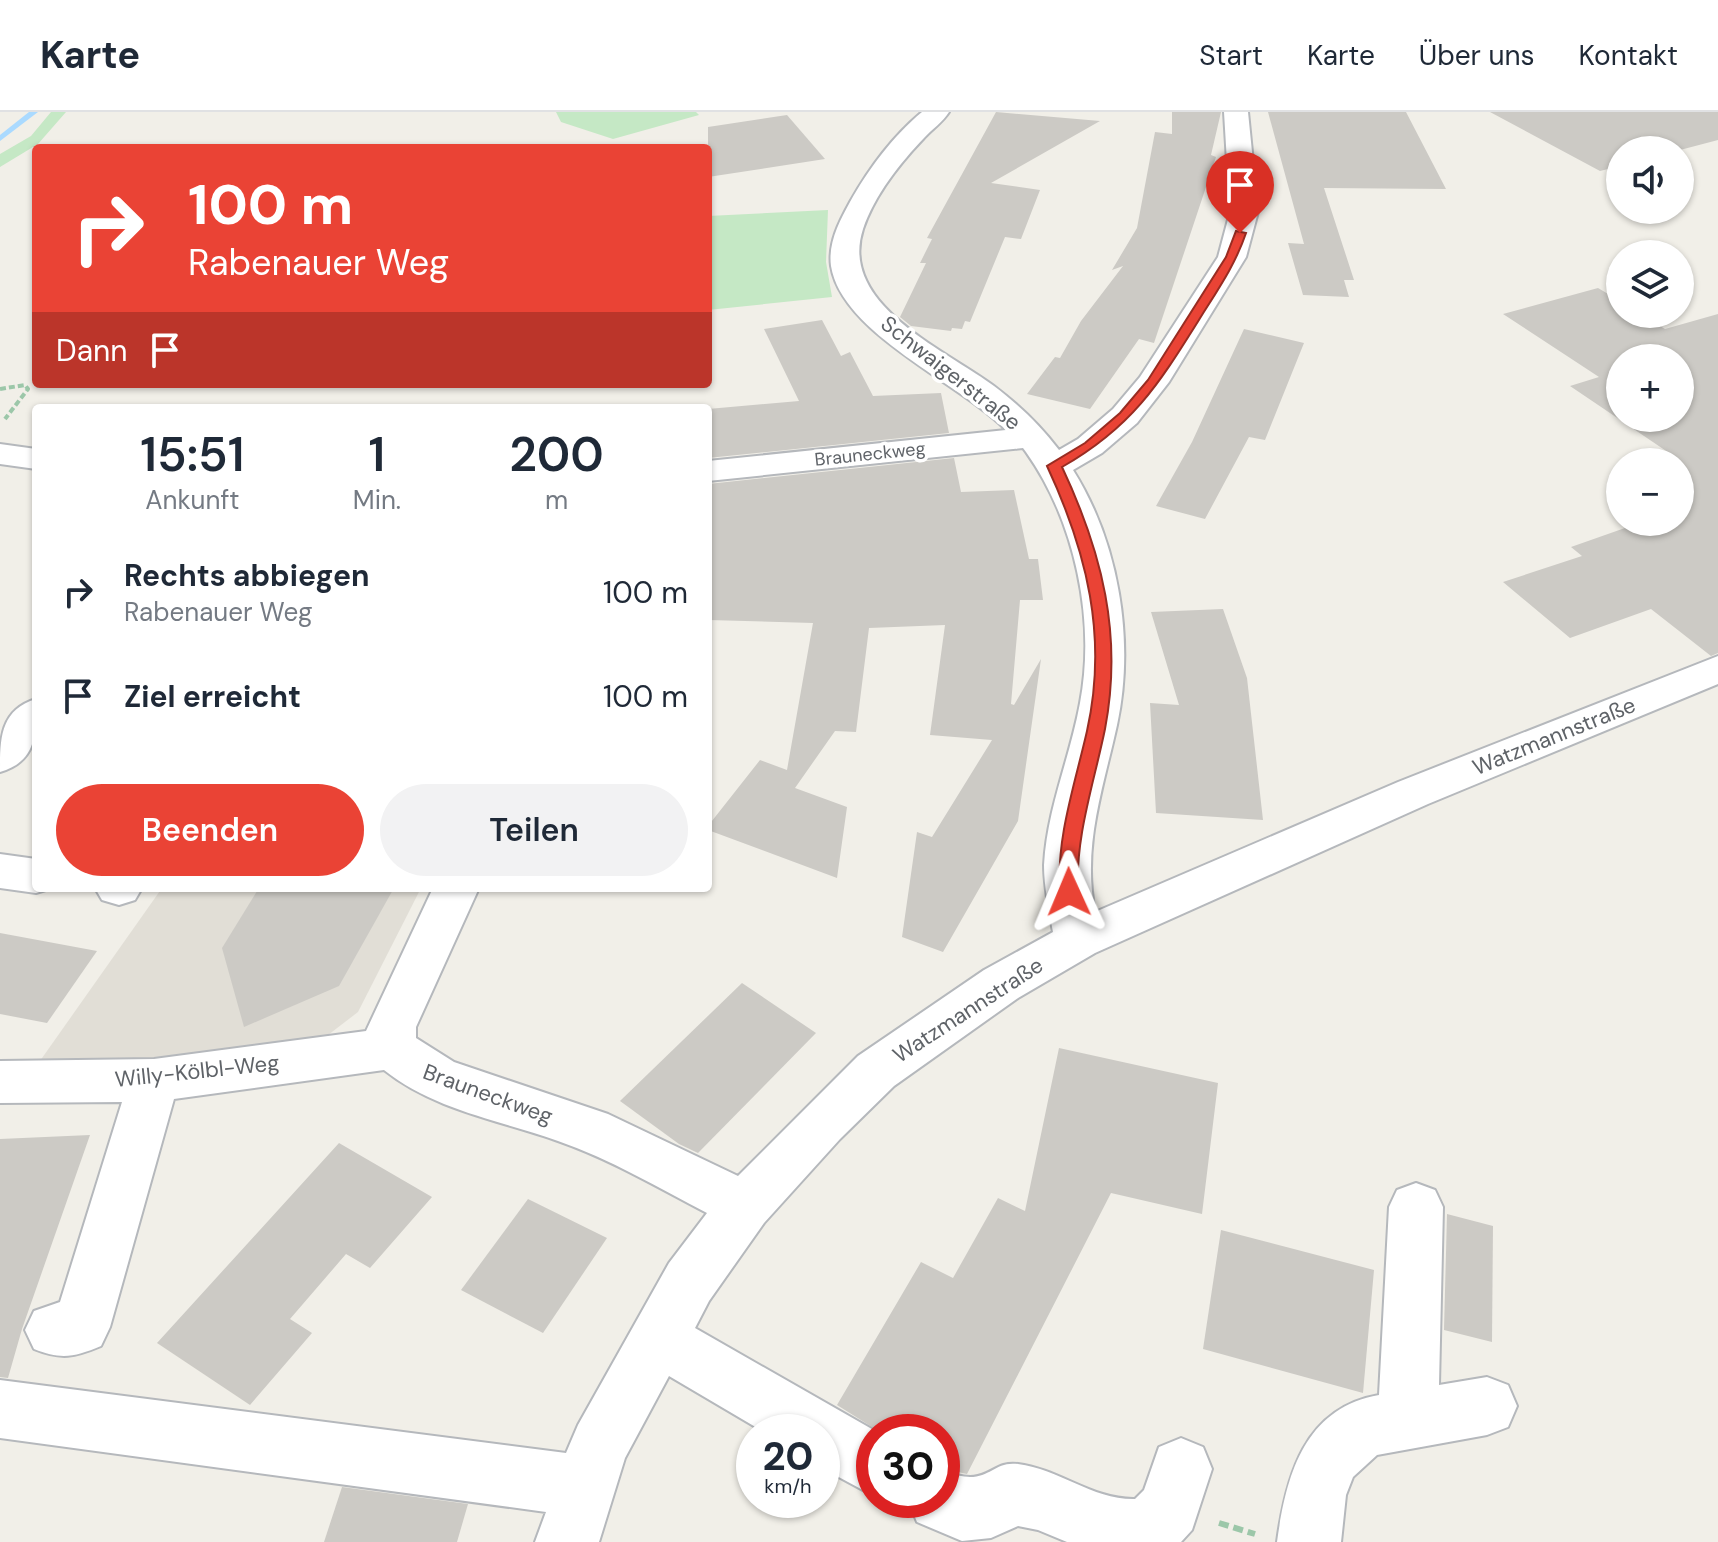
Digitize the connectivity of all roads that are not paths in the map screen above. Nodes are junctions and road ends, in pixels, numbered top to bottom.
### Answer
1 (937, 112) edge
2 (1236, 112) edge
3 (1032, 437) junction
4 (0, 454) edge
5 (32, 458) edge
6 (1055, 466) junction
7 (712, 471) edge
8 (1718, 669) edge
9 (32, 718) edge
10 (0, 757) edge
11 (0, 871) edge
12 (32, 875) edge
13 (454, 892) edge
14 (1078, 940) junction
15 (392, 1048) junction
16 (154, 1080) junction
17 (0, 1082) edge
18 (745, 1206) junction
19 (1416, 1207) dead end
20 (54, 1330) dead end
21 (658, 1338) junction
22 (1487, 1406) dead end
23 (0, 1409) edge
24 (791, 1414) edge
25 (1408, 1420) junction
26 (585, 1486) junction
27 (1175, 1488) road end
28 (960, 1509) edge
29 (1289, 1540) edge
30 (567, 1542) edge

1 - 3 street, Schwaigerstraße
2 - 6 street
3 - 6 street, Schwaigerstraße
3 - 7 street, Brauneckweg
4 - 5 street
6 - 14 street, Schwaigerstraße
8 - 14 street, Watzmannstraße
9 - 10 street
11 - 12 street
13 - 15 street
14 - 18 street, Watzmannstraße
15 - 16 street, Willy-Kölbl-Weg
15 - 18 street, Brauneckweg
16 - 17 street, Willy-Kölbl-Weg
16 - 20 street
18 - 21 street, Watzmannstraße
19 - 25 street
21 - 24 street
21 - 26 street, Watzmannstraße
22 - 25 street
23 - 26 street
25 - 29 street
26 - 30 street, Watzmannstraße
27 - 28 street

